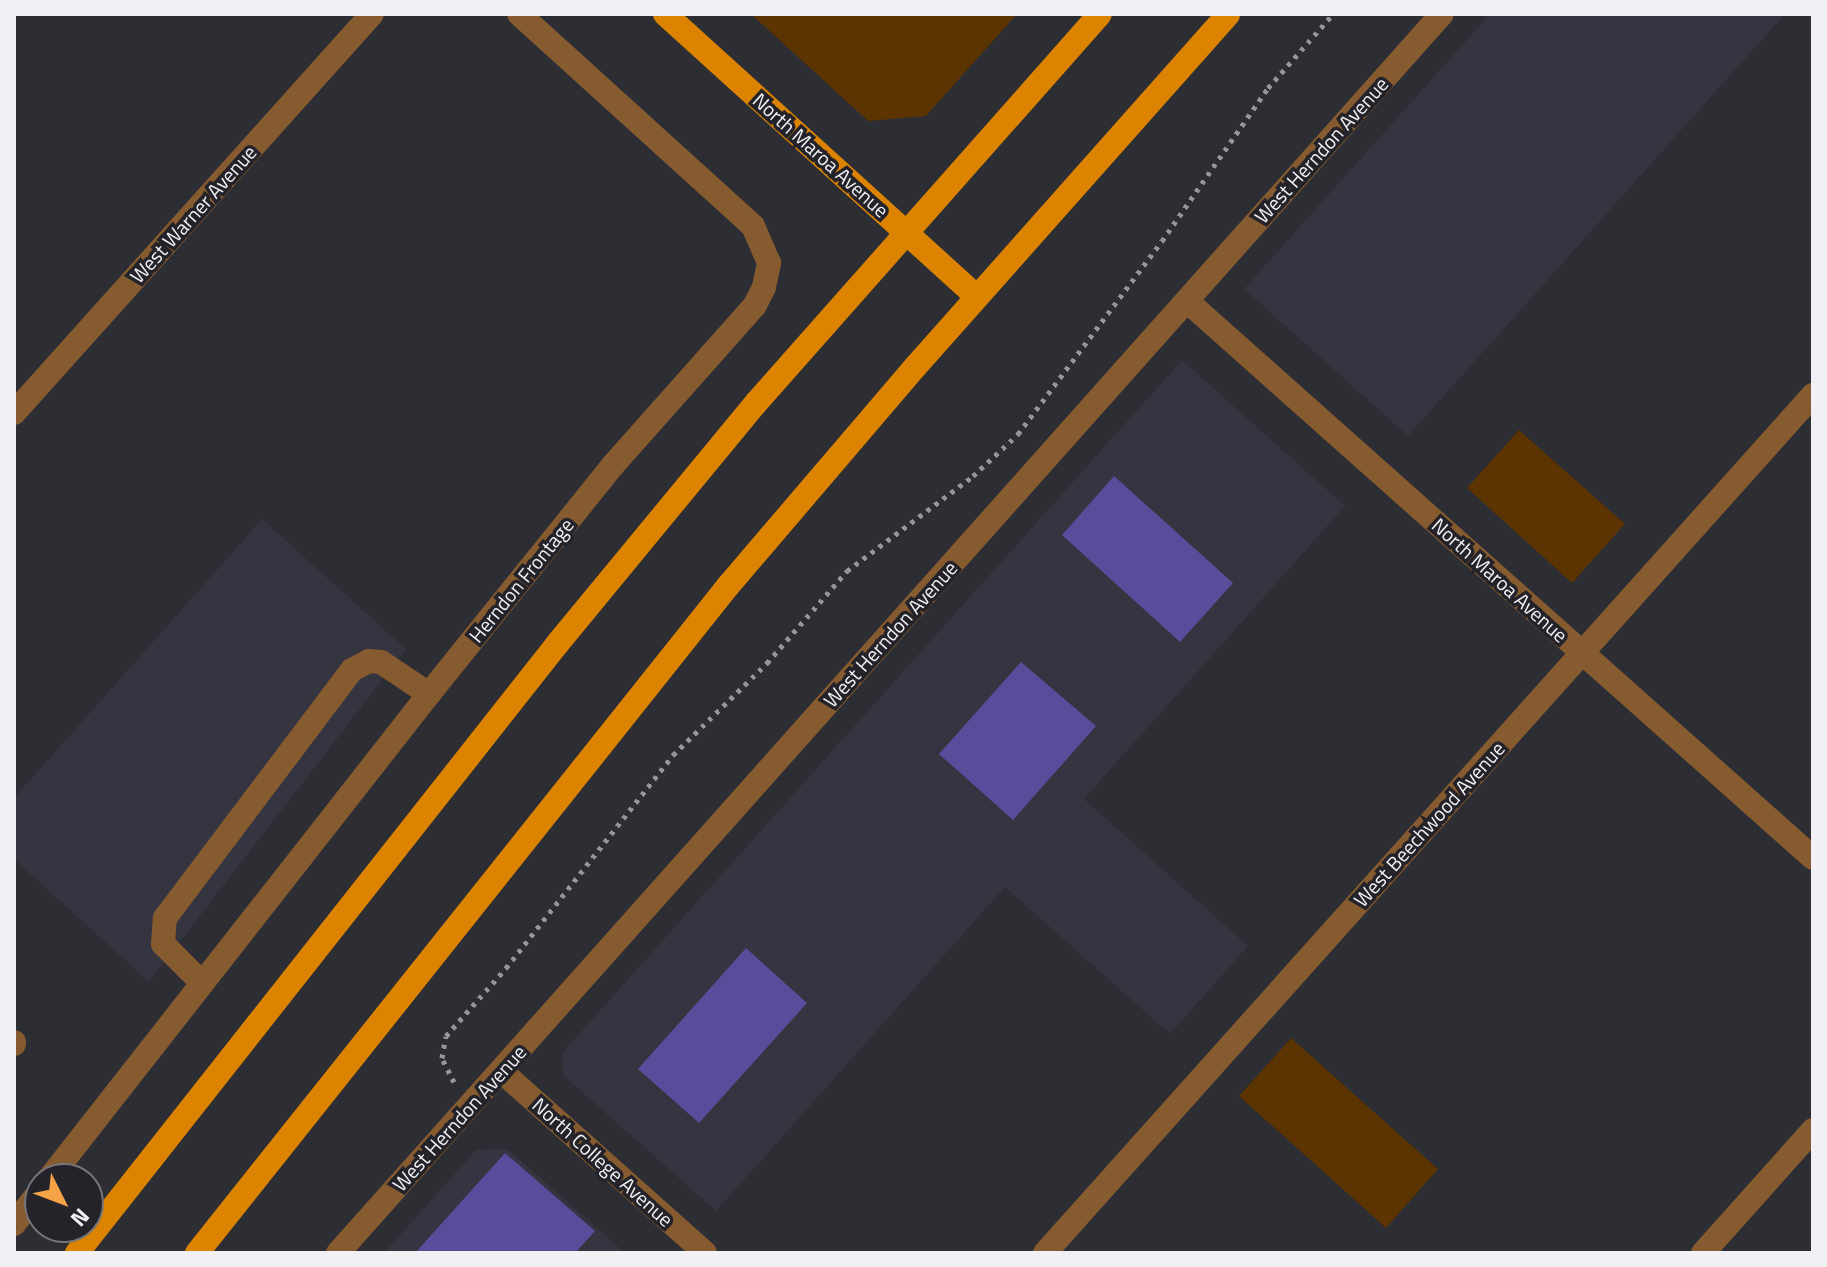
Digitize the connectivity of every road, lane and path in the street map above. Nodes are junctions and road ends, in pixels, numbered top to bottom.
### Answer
1 (372, 14) edge
2 (519, 14) edge
3 (665, 14) edge
4 (1100, 14) edge
5 (1228, 14) edge
6 (1333, 14) edge
7 (1442, 14) edge
8 (906, 232) junction
9 (977, 297) junction
10 (1187, 301) junction
11 (1813, 395) edge
12 (14, 413) edge
13 (1582, 653) junction
14 (429, 694) junction
15 (1813, 858) edge
16 (202, 983) junction
17 (501, 1071) junction
18 (475, 1100) junction
19 (1813, 1130) edge
20 (61, 1163) edge
21 (77, 1253) edge
22 (197, 1253) edge
23 (338, 1253) edge
24 (705, 1253) edge
25 (1045, 1253) edge
26 (1703, 1253) edge

1 - 12 street, West Warner Avenue
2 - 14 street, Herndon Frontage
3 - 8 main road, North Maroa Avenue
4 - 8 main road
5 - 9 main road
6 - 18 path
7 - 10 street, West Herndon Avenue
8 - 9 main road, North Maroa Avenue
8 - 21 main road
9 - 22 main road
10 - 13 street, North Maroa Avenue
10 - 17 street, West Herndon Avenue
11 - 13 street, West Beechwood Avenue
13 - 15 street, North Maroa Avenue
13 - 25 street, West Beechwood Avenue
14 - 16 street, Herndon Frontage
14 - 16 street
16 - 20 street, Herndon Frontage
17 - 18 street, West Herndon Avenue
17 - 24 street, North College Avenue
18 - 23 street, West Herndon Avenue
19 - 26 street

